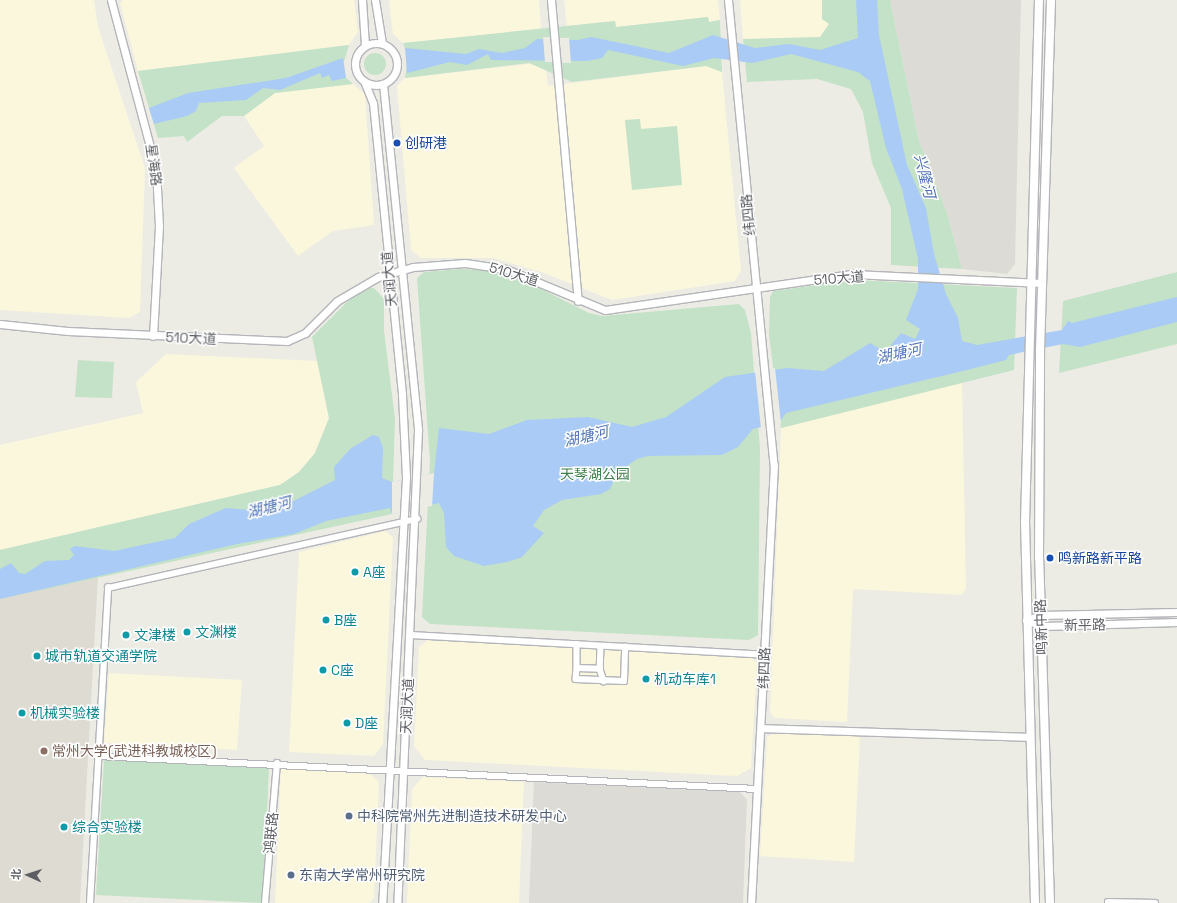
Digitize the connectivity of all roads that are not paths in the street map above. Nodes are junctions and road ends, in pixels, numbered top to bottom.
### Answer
1 (111, 0) edge
2 (362, 0) edge
3 (375, 0) edge
4 (551, 0) edge
5 (728, 0) edge
6 (1039, 0) edge
7 (1051, 0) edge
8 (382, 43) junction
9 (365, 45) junction
10 (364, 81) junction
11 (383, 84) junction
12 (402, 270) junction
13 (390, 274) junction
14 (1031, 282) junction
15 (1042, 283) junction
16 (756, 289) junction
17 (578, 301) junction
18 (0, 324) edge
19 (153, 336) junction
20 (417, 519) junction
21 (403, 520) junction
22 (1177, 612) edge
23 (1041, 615) junction
24 (1026, 620) junction
25 (1177, 622) edge
26 (1042, 626) junction
27 (411, 635) junction
28 (577, 644) junction
29 (602, 646) junction
30 (625, 647) junction
31 (764, 654) junction
32 (577, 668) junction
33 (600, 669) junction
34 (604, 681) junction
35 (762, 728) junction
36 (1029, 737) junction
37 (97, 756) junction
38 (277, 764) junction
39 (389, 769) junction
40 (404, 771) junction
41 (757, 789) junction
42 (1108, 902) edge
43 (90, 903) edge
44 (265, 903) edge
45 (382, 903) edge
46 (397, 903) edge
47 (751, 903) edge
48 (1035, 903) edge
49 (1050, 903) edge
50 (1155, 903) edge

1 - 19 street, 星海路
2 - 9 street
3 - 8 street
4 - 17 street
5 - 16 street, 纬四路
6 - 14 main road, 鸣新中路
7 - 15 main road, 鸣新中路
8 - 9 street
8 - 11 street
9 - 10 street, 天润大道
10 - 11 street
10 - 13 street, 天润大道
11 - 12 street, 天润大道
12 - 13 street, 510大道
12 - 17 street, 510大道
12 - 20 street, 天润大道
13 - 19 street, 510大道
13 - 21 street, 天润大道
14 - 15 street, 510大道
14 - 16 street, 510大道
14 - 24 main road, 鸣新中路
15 - 23 main road, 鸣新中路
16 - 17 street, 510大道
16 - 31 street, 纬四路
18 - 19 street, 510大道
20 - 21 street
20 - 27 street, 天润大道
21 - 37 street
21 - 39 street, 天润大道
22 - 23 street, 新平路
23 - 24 street, 新平路
23 - 26 main road, 鸣新中路
24 - 26 street, 新平路
24 - 36 main road, 鸣新中路
25 - 26 street, 新平路
26 - 49 main road, 鸣新中路
27 - 28 street
27 - 40 street, 天润大道
28 - 29 street
28 - 32 street
29 - 30 street
29 - 33 street
30 - 31 street
30 - 34 street
31 - 35 street, 纬四路
32 - 33 street
32 - 34 street
33 - 34 street
35 - 36 street
35 - 41 street, 纬四路
36 - 48 main road, 鸣新中路
37 - 38 street
37 - 43 street
38 - 39 street
38 - 44 street, 鸿联路
39 - 40 street
39 - 45 street, 天润大道
40 - 41 street
40 - 46 street, 天润大道
41 - 47 street, 纬四路
42 - 50 street

